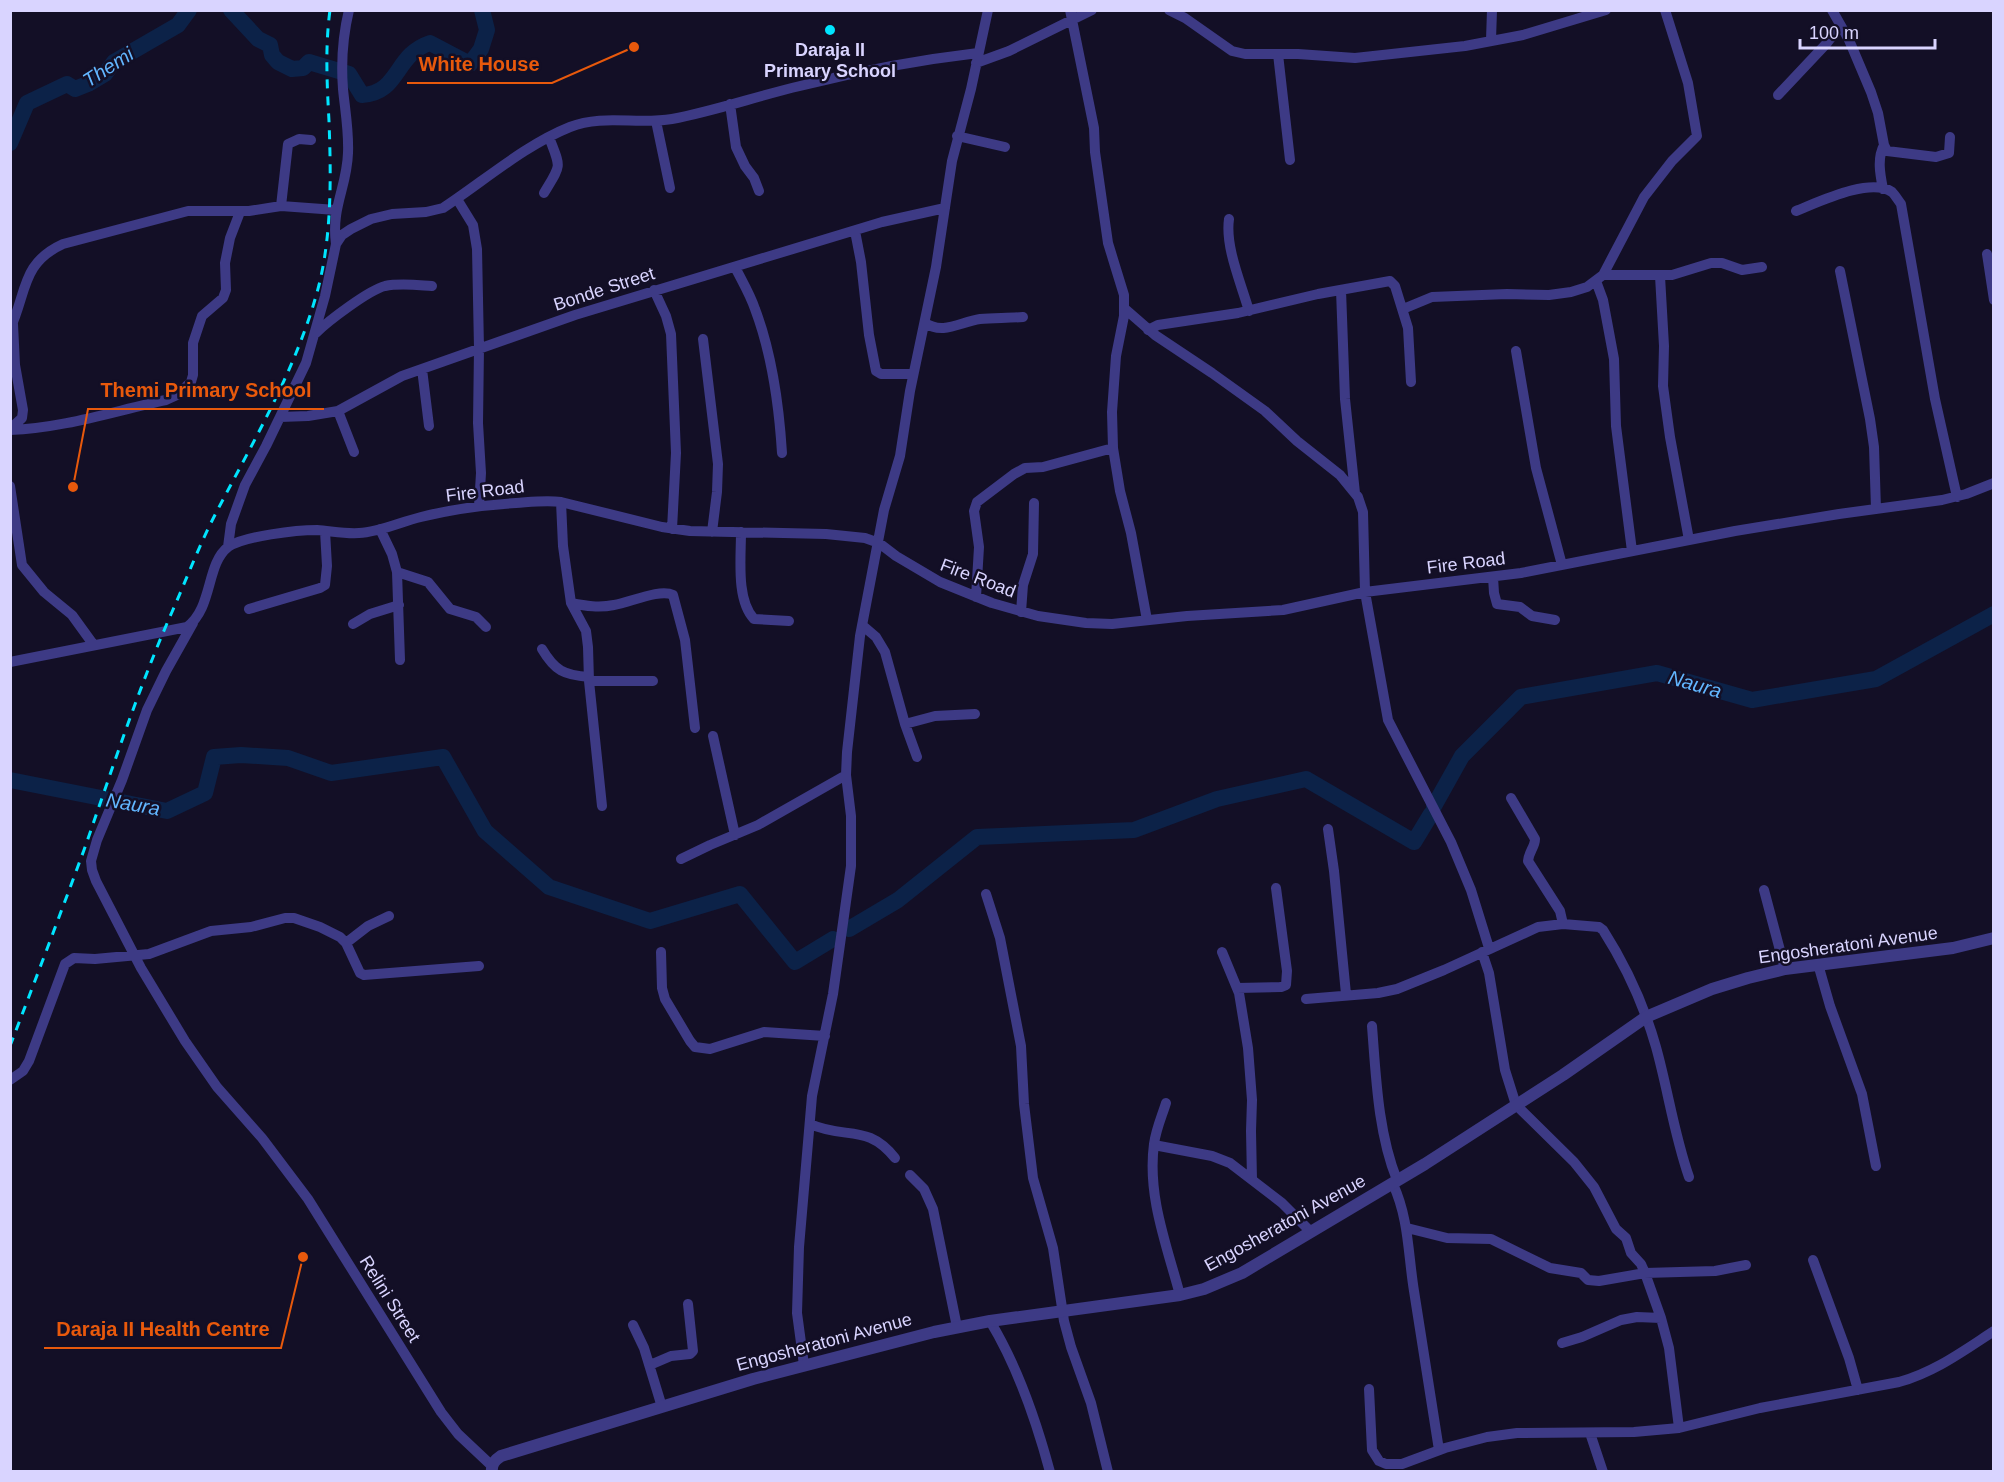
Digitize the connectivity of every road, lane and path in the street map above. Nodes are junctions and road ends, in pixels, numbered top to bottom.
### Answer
1 (349, 10) edge
2 (988, 10) edge
3 (1092, 10) edge
4 (1169, 10) edge
5 (1492, 10) edge
6 (1606, 10) edge
7 (1665, 10) edge
8 (1832, 10) edge
9 (1071, 16) edge
10 (1840, 26) junction
11 (1491, 40) junction
12 (1278, 54) junction
13 (977, 58) junction
14 (1778, 95) dead end
15 (730, 104) junction
16 (656, 121) junction
17 (957, 136) junction
18 (1950, 136) dead end
19 (549, 137) junction
20 (311, 140) dead end
21 (1884, 145) junction
22 (1005, 147) dead end
23 (1290, 160) dead end
24 (670, 188) dead end
25 (1883, 189) junction
26 (759, 192) dead end
27 (544, 193) dead end
28 (457, 199) junction
29 (281, 206) junction
30 (945, 208) junction
31 (336, 210) junction
32 (1796, 211) dead end
33 (240, 212) junction
34 (1229, 219) dead end
35 (855, 231) junction
36 (336, 244) junction
37 (1987, 254) dead end
38 (735, 267) junction
39 (1762, 267) dead end
40 (1840, 271) dead end
41 (1660, 276) junction
42 (1600, 278) junction
43 (432, 286) dead end
44 (654, 290) junction
45 (1341, 290) junction
46 (1994, 300) edge
47 (1124, 308) junction
48 (1403, 309) junction
49 (1249, 311) junction
50 (1023, 317) dead end
51 (925, 323) junction
52 (12, 327) edge
53 (1148, 330) junction
54 (315, 334) junction
55 (703, 339) dead end
56 (479, 348) junction
57 (1516, 351) dead end
58 (422, 369) junction
59 (914, 374) junction
60 (1411, 382) dead end
61 (338, 411) junction
62 (280, 417) junction
63 (429, 426) dead end
64 (10, 429) edge
65 (1113, 448) junction
66 (354, 452) dead end
67 (782, 453) dead end
68 (1994, 483) edge
69 (10, 486) edge
70 (1356, 493) junction
71 (1958, 497) junction
72 (561, 502) junction
73 (1034, 503) dead end
74 (479, 506) junction
75 (1876, 509) junction
76 (380, 529) junction
77 (672, 529) junction
78 (325, 531) junction
79 (712, 531) junction
80 (741, 532) junction
81 (1689, 540) junction
82 (879, 543) junction
83 (228, 547) junction
84 (1632, 551) junction
85 (1562, 565) junction
86 (16, 566) edge
87 (397, 572) junction
88 (1492, 577) junction
89 (1365, 592) junction
90 (976, 597) junction
91 (571, 603) junction
92 (399, 605) junction
93 (249, 609) dead end
94 (1021, 612) junction
95 (1147, 620) junction
96 (1555, 620) dead end
97 (789, 621) dead end
98 (193, 623) junction
99 (353, 624) dead end
100 (862, 625) junction
101 (486, 627) dead end
102 (93, 644) junction
103 (542, 649) dead end
104 (400, 660) dead end
105 (10, 662) edge
106 (589, 679) junction
107 (653, 681) dead end
108 (975, 714) dead end
109 (905, 724) junction
110 (695, 728) dead end
111 (713, 736) dead end
112 (917, 757) dead end
113 (846, 775) junction
114 (1511, 798) dead end
115 (602, 806) dead end
116 (1328, 829) dead end
117 (735, 834) junction
118 (681, 859) dead end
119 (1276, 888) dead end
120 (1764, 890) dead end
121 (986, 894) dead end
122 (389, 916) dead end
123 (1563, 924) junction
124 (1994, 938) edge
125 (346, 943) junction
126 (1486, 950) junction
127 (661, 952) dead end
128 (1222, 952) dead end
129 (135, 956) junction
130 (1818, 964) junction
131 (479, 966) dead end
132 (1785, 969) junction
133 (1237, 988) junction
134 (1346, 994) junction
135 (1306, 999) dead end
136 (1646, 1017) junction
137 (1372, 1026) dead end
138 (825, 1036) junction
139 (10, 1080) edge
140 (1166, 1103) dead end
141 (1516, 1105) junction
142 (810, 1124) junction
143 (1154, 1145) junction
144 (895, 1158) dead end
145 (1876, 1166) dead end
146 (910, 1175) dead end
147 (1689, 1177) dead end
148 (1252, 1180) junction
149 (1395, 1182) junction
150 (1407, 1228) junction
151 (1311, 1232) junction
152 (1814, 1260) dead end
153 (1746, 1265) dead end
154 (1645, 1273) junction
155 (1180, 1296) junction
156 (688, 1304) dead end
157 (1063, 1311) junction
158 (1661, 1318) junction
159 (990, 1321) junction
160 (633, 1325) dead end
161 (957, 1327) junction
162 (1994, 1331) edge
163 (1562, 1343) dead end
164 (650, 1365) junction
165 (804, 1365) junction
166 (1369, 1389) dead end
167 (1858, 1390) junction
168 (662, 1407) junction
169 (1679, 1428) junction
170 (1590, 1433) junction
171 (1439, 1450) junction
172 (492, 1469) edge
173 (1050, 1472) edge
174 (1107, 1472) edge
175 (1603, 1472) edge

1 - 31 street
2 - 13 street
3 - 9 street
4 - 12 street
5 - 11 street
6 - 11 street
7 - 42 street
8 - 10 street
9 - 13 street
9 - 47 street
10 - 14 street
10 - 21 street
11 - 12 street
12 - 23 street
13 - 15 street
13 - 17 street
15 - 16 street
15 - 26 street
16 - 19 street
16 - 24 street
17 - 22 street
17 - 30 street
18 - 21 street
19 - 27 street
19 - 28 street
20 - 29 street
21 - 25 street
25 - 32 street
25 - 71 street
28 - 36 street
28 - 56 street
29 - 31 street
29 - 33 street
30 - 35 street, Bonde Street
30 - 51 street
31 - 36 street
33 - 52 street
33 - 64 street
34 - 49 street
35 - 38 street, Bonde Street
35 - 59 street
36 - 54 street
37 - 46 street
38 - 44 street, Bonde Street
38 - 67 street
39 - 41 street
40 - 75 street
41 - 42 street
41 - 81 street
42 - 48 street
42 - 84 street
43 - 54 street
44 - 56 street, Bonde Street
44 - 77 street
45 - 48 street
45 - 49 street
45 - 70 street
47 - 53 street
47 - 65 street
48 - 60 street
49 - 53 street
50 - 51 street
51 - 59 street
52 - 64 street
53 - 70 street
54 - 62 street
55 - 79 street
56 - 58 street, Bonde Street
56 - 74 street
57 - 85 street
58 - 61 street, Bonde Street
58 - 63 street
59 - 82 street
61 - 62 street, Bonde Street
61 - 66 street
62 - 83 street
65 - 90 street
65 - 95 street
68 - 71 street, Fire Road
69 - 86 street
70 - 89 street
71 - 75 street, Fire Road
72 - 74 street, Fire Road
72 - 77 street, Fire Road
72 - 91 street
73 - 94 street
74 - 76 street, Fire Road
75 - 81 street, Fire Road
76 - 78 street, Fire Road
76 - 87 street
77 - 79 street, Fire Road
78 - 83 street, Fire Road
78 - 93 street
79 - 80 street, Fire Road
80 - 82 street, Fire Road
80 - 97 street
81 - 84 street, Fire Road
82 - 90 street, Fire Road
82 - 100 street
83 - 98 street
84 - 85 street, Fire Road
85 - 88 street, Fire Road
86 - 102 street
87 - 92 street
87 - 101 street
88 - 89 street, Fire Road
88 - 96 street
89 - 95 street, Fire Road
89 - 126 street
90 - 94 street, Fire Road
91 - 106 street
91 - 110 street
92 - 99 street
92 - 104 street
94 - 95 street, Fire Road
98 - 102 street
98 - 129 street, Relini Street
100 - 109 street
100 - 113 street
102 - 105 street
103 - 106 street
106 - 107 street
106 - 115 street
108 - 109 street
109 - 112 street
111 - 117 street
113 - 117 street
113 - 138 street
114 - 123 street
116 - 134 street
117 - 118 street
119 - 133 street
120 - 132 street
121 - 157 street
122 - 125 street
123 - 126 street
123 - 136 street
124 - 130 street, Engosheratoni Avenue
125 - 129 street
125 - 131 street
126 - 134 street
126 - 141 street
127 - 138 street
128 - 133 street
129 - 139 street
129 - 172 street, Relini Street
130 - 132 street, Engosheratoni Avenue
130 - 145 street
132 - 136 street, Engosheratoni Avenue
133 - 148 street
134 - 135 street
136 - 141 street, Engosheratoni Avenue
136 - 147 street
137 - 149 street
138 - 142 street
140 - 143 street
141 - 149 street, Engosheratoni Avenue
141 - 154 street
142 - 144 street
142 - 165 street
143 - 148 street
143 - 155 street
146 - 161 street
148 - 151 street
149 - 150 street
149 - 151 street, Engosheratoni Avenue
150 - 154 street
150 - 171 street
151 - 155 street, Engosheratoni Avenue
152 - 167 street
153 - 154 street
154 - 158 street
155 - 157 street, Engosheratoni Avenue
156 - 164 street
157 - 159 street, Engosheratoni Avenue
157 - 174 street
158 - 163 street
158 - 169 street
159 - 161 street, Engosheratoni Avenue
159 - 173 street
160 - 164 street
161 - 165 street, Engosheratoni Avenue
162 - 167 street
164 - 168 street
165 - 168 street, Engosheratoni Avenue
166 - 171 street
167 - 169 street
168 - 172 street, Engosheratoni Avenue
169 - 170 street
170 - 171 street
170 - 175 street

